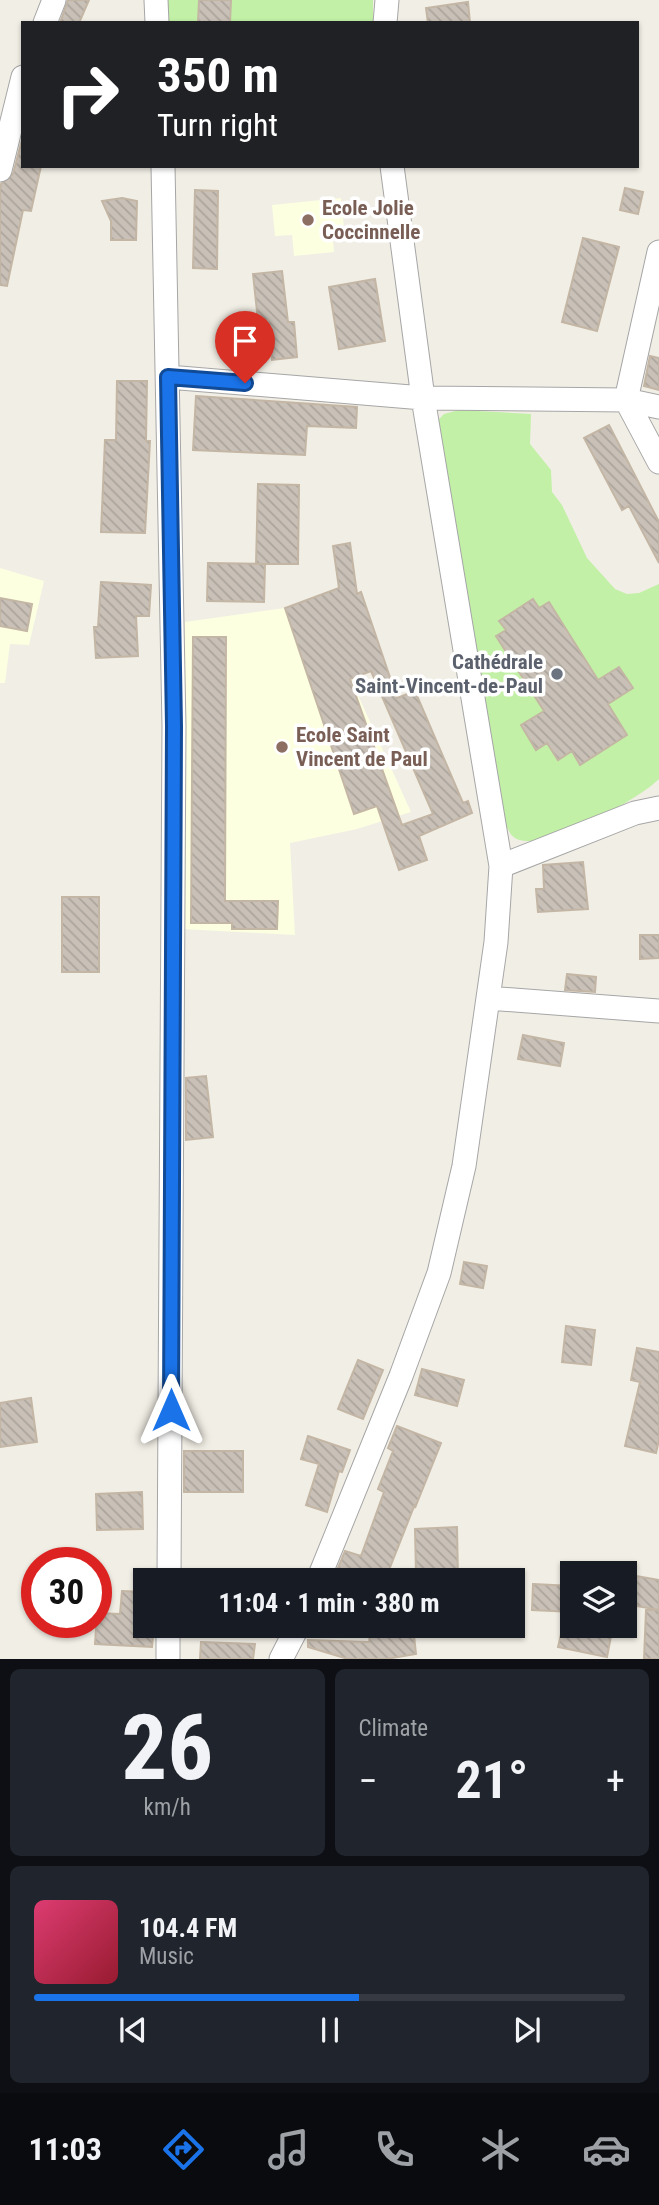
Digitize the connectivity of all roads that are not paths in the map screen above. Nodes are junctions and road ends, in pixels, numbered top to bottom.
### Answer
1 (54, 0) edge
2 (156, 0) edge
3 (387, 0) edge
4 (46, 21) edge
5 (158, 21) edge
6 (385, 21) edge
7 (21, 85) edge
8 (163, 168) edge
9 (392, 168) edge
10 (0, 170) edge
11 (659, 252) edge
12 (168, 377) junction
13 (423, 398) junction
14 (626, 400) junction
15 (659, 407) edge
16 (659, 462) edge
17 (659, 790) edge
18 (659, 808) edge
19 (635, 813) junction
20 (501, 866) junction
21 (488, 998) junction
22 (659, 1011) edge
23 (169, 1568) edge
24 (323, 1568) edge
25 (169, 1638) edge
26 (292, 1638) edge
27 (168, 1659) edge
28 (281, 1659) edge

1 - 4 street
2 - 5 street
3 - 6 street
7 - 10 street
8 - 12 street
9 - 13 street
11 - 14 street
12 - 13 street
12 - 23 street
13 - 14 street
13 - 20 street
14 - 15 street
14 - 16 street
17 - 19 street
18 - 19 street
19 - 20 street
20 - 21 street
21 - 22 street
21 - 24 street
25 - 27 street
26 - 28 street

